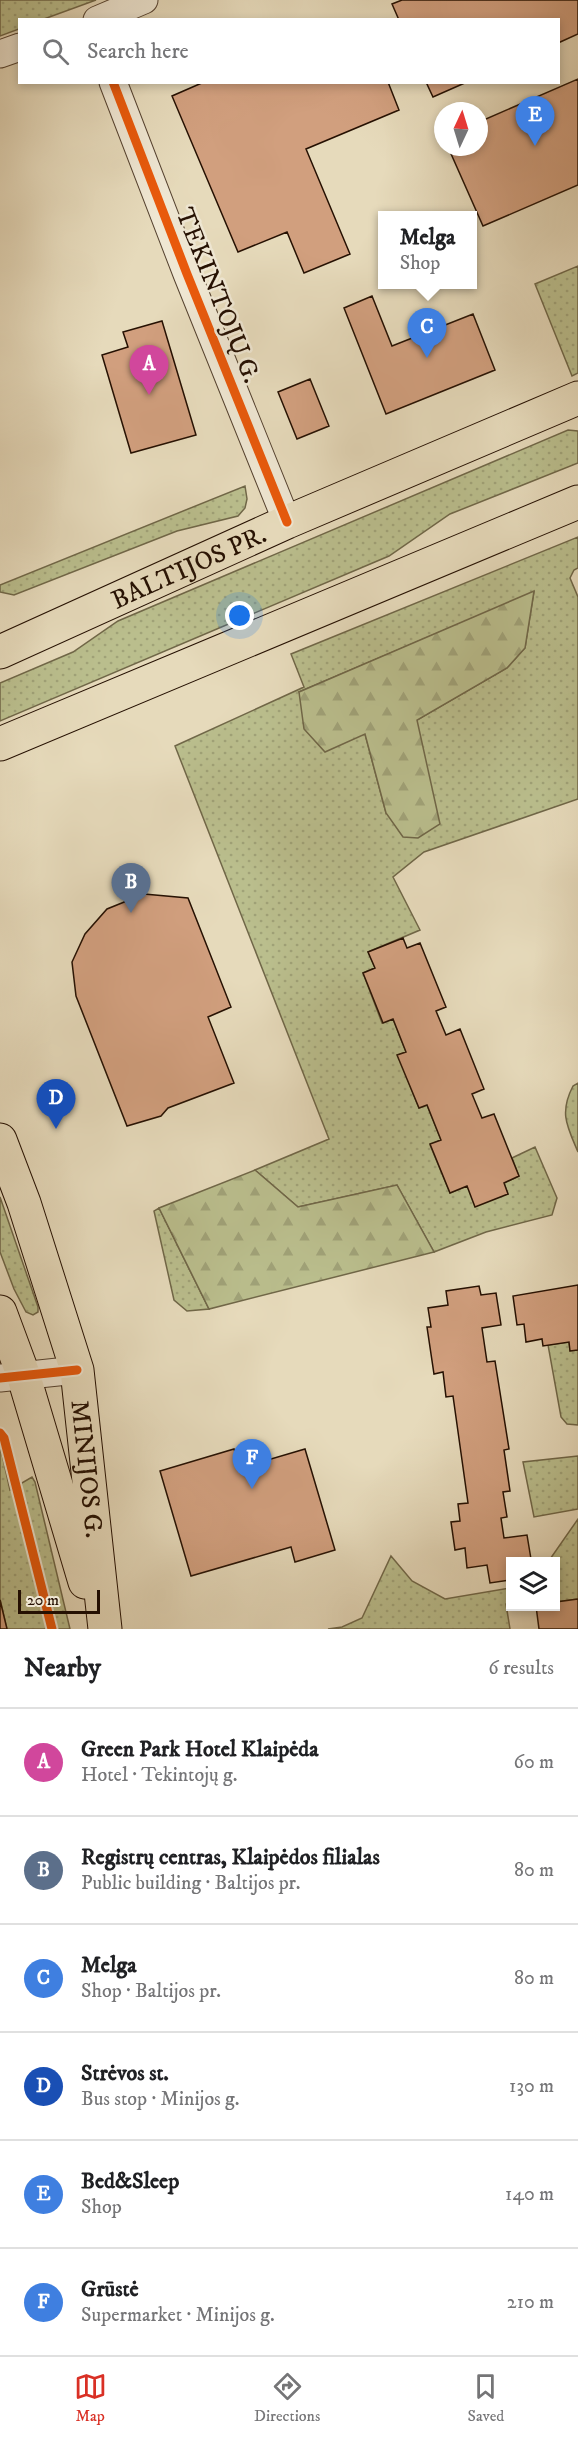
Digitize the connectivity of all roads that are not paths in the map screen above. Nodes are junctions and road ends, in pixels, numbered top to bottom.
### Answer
1 (144, 0) edge
2 (103, 18) edge
3 (18, 49) edge
4 (0, 54) edge
5 (114, 84) edge
6 (578, 398) edge
7 (563, 411) edge
8 (578, 502) edge
9 (287, 522) junction
10 (0, 652) edge
11 (0, 744) edge
12 (0, 1140) edge
13 (0, 1312) edge
14 (77, 1370) junction
15 (11, 1376) edge
16 (99, 1629) edge
17 (105, 1629) edge

1 - 2 street
3 - 4 street
5 - 9 street, TEKINTOJŲ G.
6 - 7 main road, BALTIJOS PR.
7 - 9 main road, BALTIJOS PR.
8 - 11 main road
9 - 10 main road, BALTIJOS PR.
12 - 14 main road, MINIJOS G.
13 - 15 main road, MINIJOS G.
14 - 15 street
14 - 17 main road, MINIJOS G.
15 - 16 main road, MINIJOS G.

